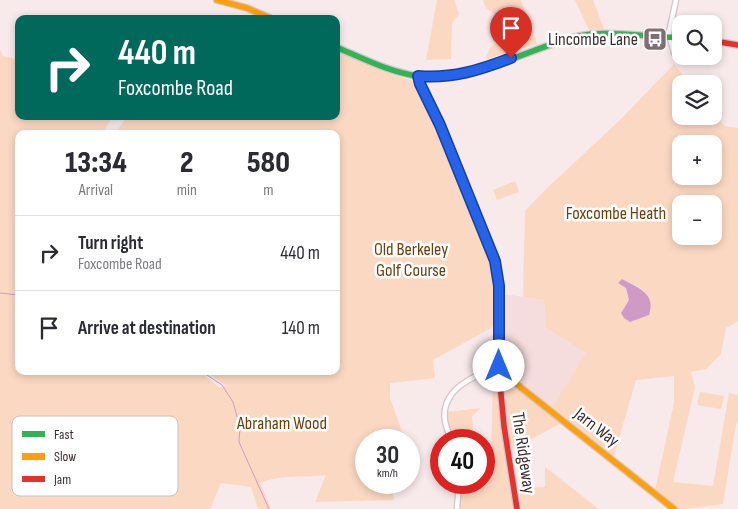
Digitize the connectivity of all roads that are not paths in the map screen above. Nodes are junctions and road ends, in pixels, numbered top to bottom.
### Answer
1 (217, 0) edge
2 (676, 0) edge
3 (263, 15) edge
4 (669, 37) junction
5 (672, 37) edge
6 (722, 42) edge
7 (738, 44) edge
8 (672, 47) edge
9 (340, 49) edge
10 (418, 76) junction
11 (499, 369) junction
12 (448, 429) edge
13 (458, 494) edge
14 (457, 509) edge
15 (517, 509) edge
16 (674, 509) edge

1 - 3 street
2 - 4 street
4 - 5 street
4 - 8 street
4 - 10 street
6 - 7 street
9 - 10 street
10 - 11 street, The Ridgeway
11 - 12 street
11 - 15 street, The Ridgeway
11 - 16 street, Jarn Way
13 - 14 street

